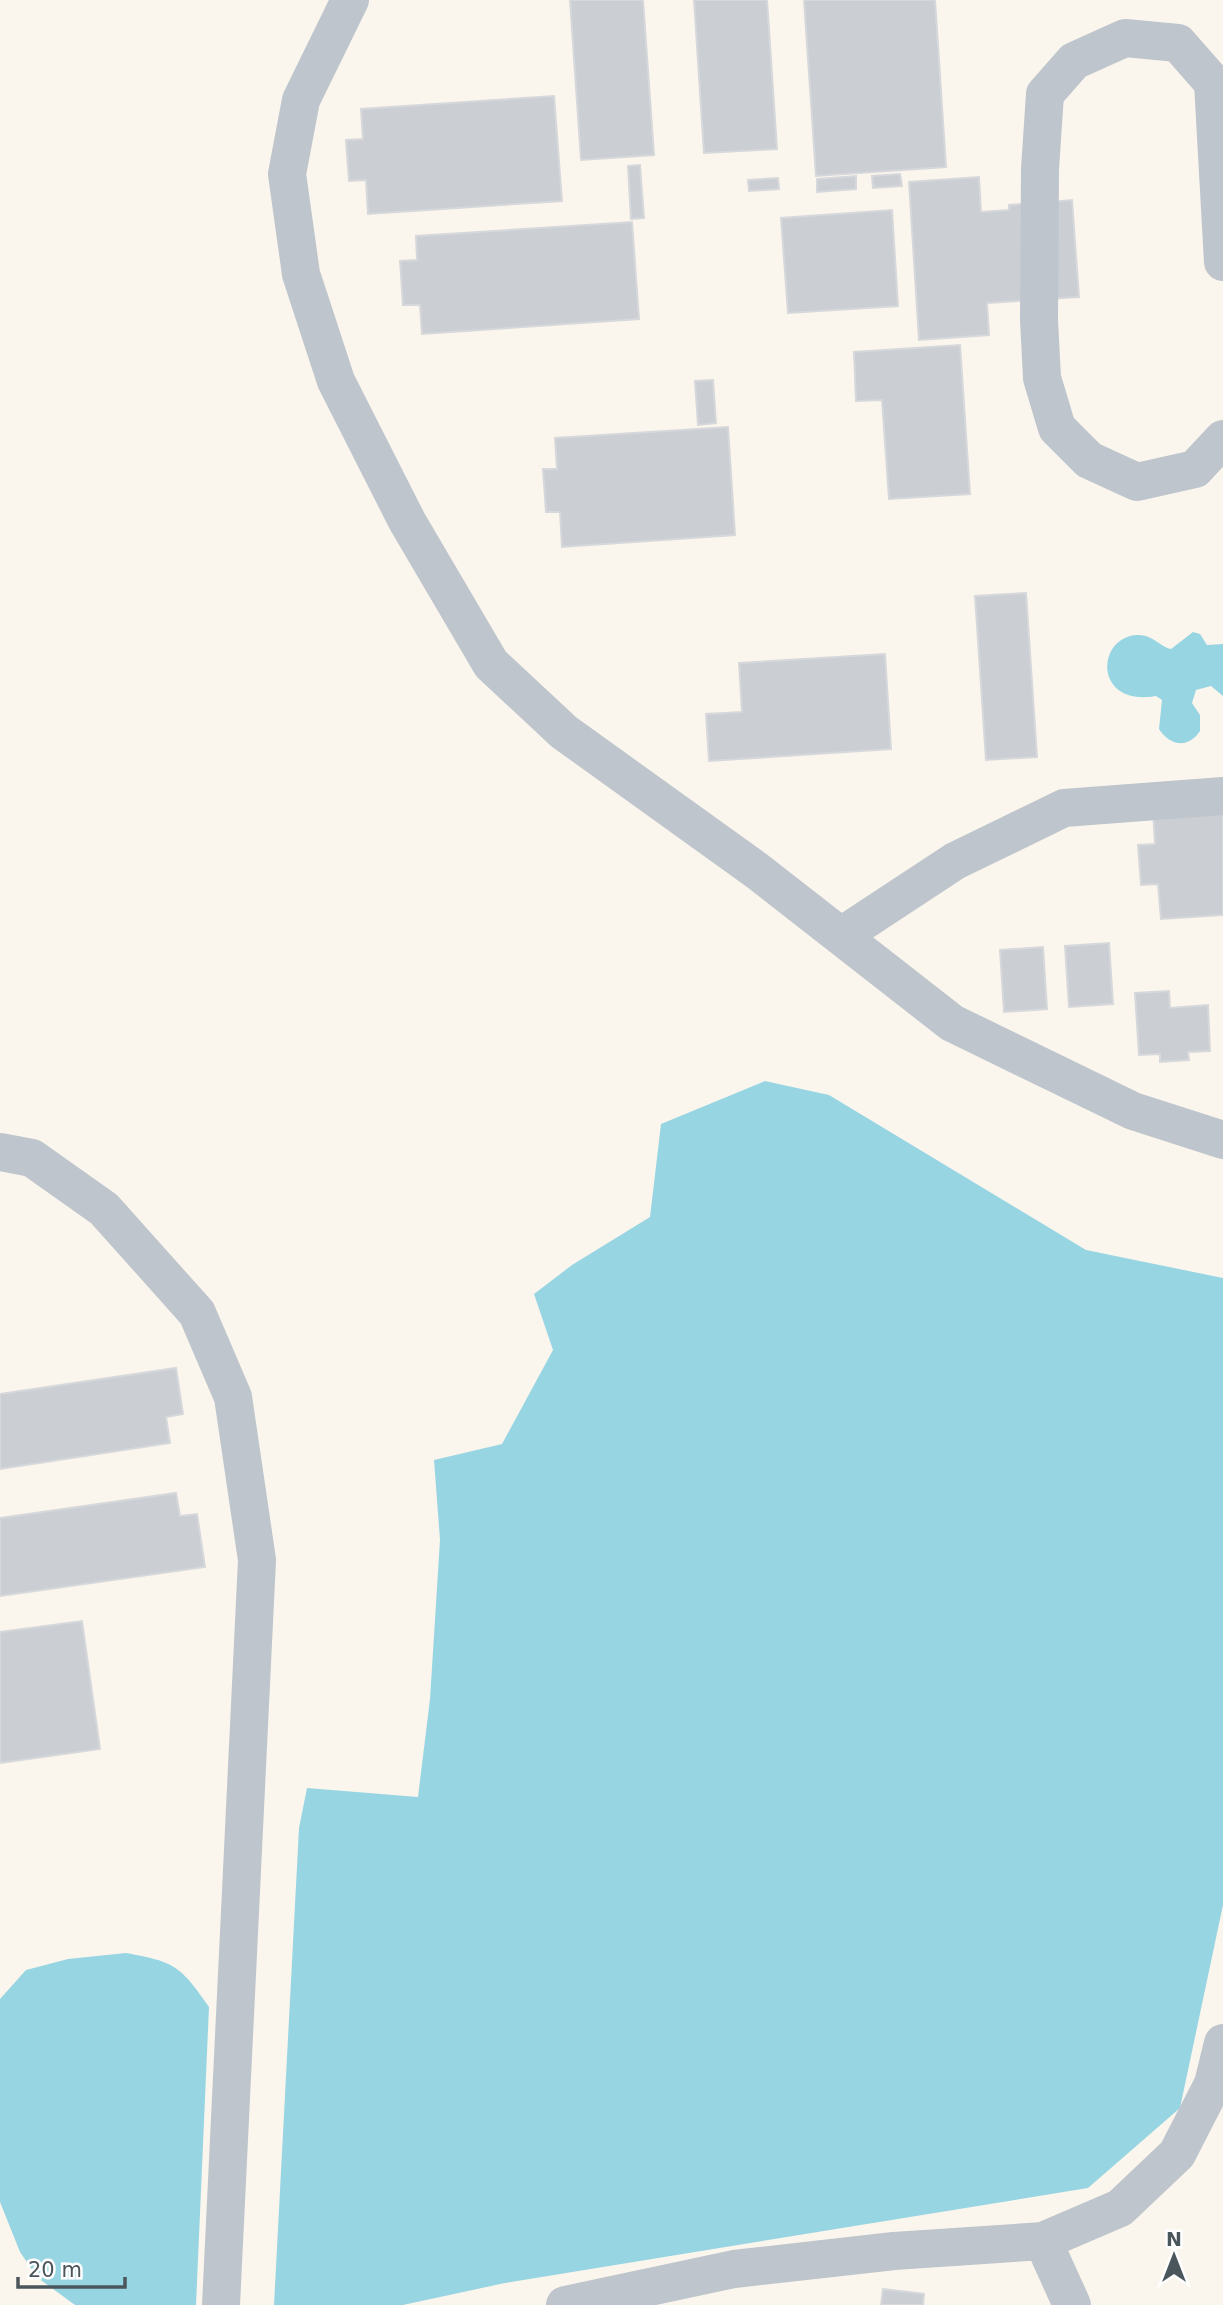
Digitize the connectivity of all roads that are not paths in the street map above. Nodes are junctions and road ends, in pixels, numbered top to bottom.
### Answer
1 (350, 0) edge
2 (1222, 193) edge
3 (1223, 262) edge
4 (1223, 439) edge
5 (1223, 796) edge
6 (841, 936) junction
7 (1223, 1140) edge
8 (0, 1152) edge
9 (1223, 2043) edge
10 (1043, 2241) junction
11 (221, 2305) edge
12 (565, 2305) edge
13 (1072, 2305) edge

1 - 6 street
2 - 3 street
2 - 4 street
5 - 6 street
6 - 7 street
8 - 11 street
9 - 10 street
10 - 12 street
10 - 13 street

